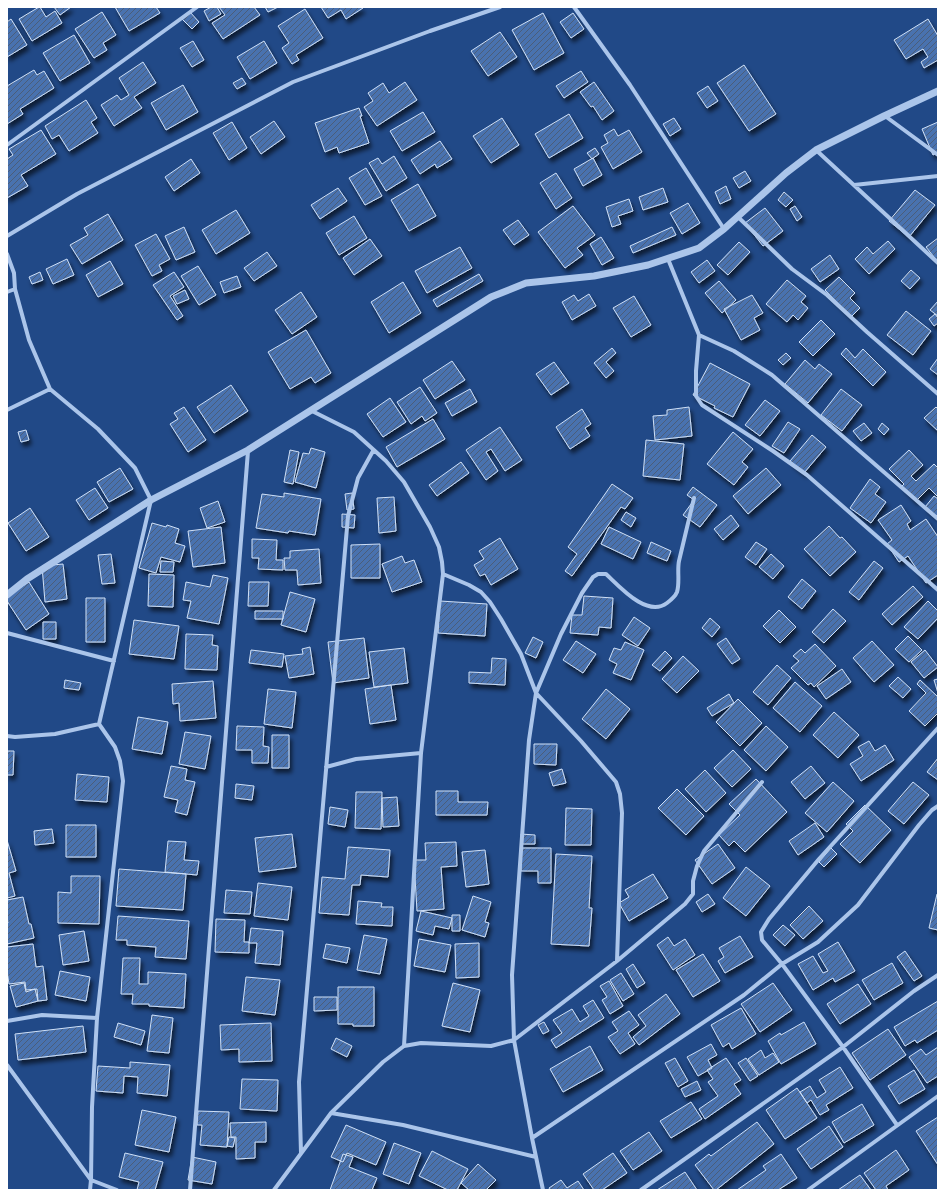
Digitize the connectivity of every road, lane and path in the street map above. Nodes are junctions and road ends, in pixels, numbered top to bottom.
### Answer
1 (197, 7) edge
2 (500, 7) edge
3 (574, 7) edge
4 (938, 91) edge
5 (884, 116) junction
6 (7, 145) edge
7 (816, 150) junction
8 (938, 155) edge
9 (938, 176) edge
10 (854, 185) junction
11 (738, 216) junction
12 (724, 229) junction
13 (7, 236) edge
14 (7, 254) edge
15 (668, 259) junction
16 (938, 263) edge
17 (15, 289) junction
18 (7, 292) edge
19 (700, 335) junction
20 (50, 389) junction
21 (938, 394) edge
22 (7, 410) edge
23 (312, 411) junction
24 (248, 450) junction
25 (373, 451) junction
26 (694, 498) dead end
27 (151, 500) junction
28 (938, 519) edge
29 (442, 574) junction
30 (938, 590) edge
31 (7, 595) edge
32 (7, 633) edge
33 (114, 660) junction
34 (536, 693) junction
35 (99, 724) junction
36 (938, 728) edge
37 (7, 736) edge
38 (421, 754) junction
39 (326, 767) junction
40 (762, 782) dead end
41 (938, 806) edge
42 (617, 961) junction
43 (782, 964) junction
44 (938, 975) edge
45 (97, 1018) junction
46 (7, 1021) edge
47 (514, 1040) junction
48 (404, 1046) junction
49 (843, 1047) junction
50 (7, 1065) edge
51 (938, 1096) edge
52 (331, 1113) junction
53 (897, 1125) junction
54 (532, 1138) junction
55 (301, 1153) junction
56 (536, 1157) junction
57 (91, 1180) junction
58 (90, 1190) edge
59 (118, 1190) edge
60 (190, 1190) edge
61 (274, 1190) edge
62 (543, 1190) edge
63 (641, 1190) edge
64 (808, 1190) edge

1 - 6 street
2 - 13 street
3 - 12 street
4 - 5 street
5 - 7 street
5 - 8 street
7 - 10 street
7 - 11 street
9 - 10 street
10 - 16 street
11 - 12 street
11 - 21 street
12 - 15 street
14 - 17 street
15 - 19 street
15 - 23 street
17 - 18 street
17 - 20 street
19 - 28 street
19 - 30 street
20 - 22 street
20 - 27 street
23 - 24 street
23 - 25 street
24 - 27 street
24 - 60 street
25 - 29 street
25 - 39 street
26 - 34 street
27 - 31 street
27 - 33 street
29 - 34 street
29 - 38 street
32 - 33 street
33 - 35 street
34 - 42 street
34 - 47 street
35 - 37 street
35 - 45 street
36 - 43 street
38 - 39 street
38 - 48 street
39 - 55 street
40 - 42 street
41 - 43 street
42 - 47 street
43 - 49 street
43 - 54 street
44 - 49 street
45 - 46 street
45 - 57 street
47 - 48 street
47 - 54 street
48 - 52 street
49 - 53 street
49 - 63 street
50 - 57 street
51 - 53 street
52 - 55 street
52 - 56 street
53 - 64 street
54 - 56 street
55 - 61 street
56 - 62 street
57 - 58 street
57 - 59 street

